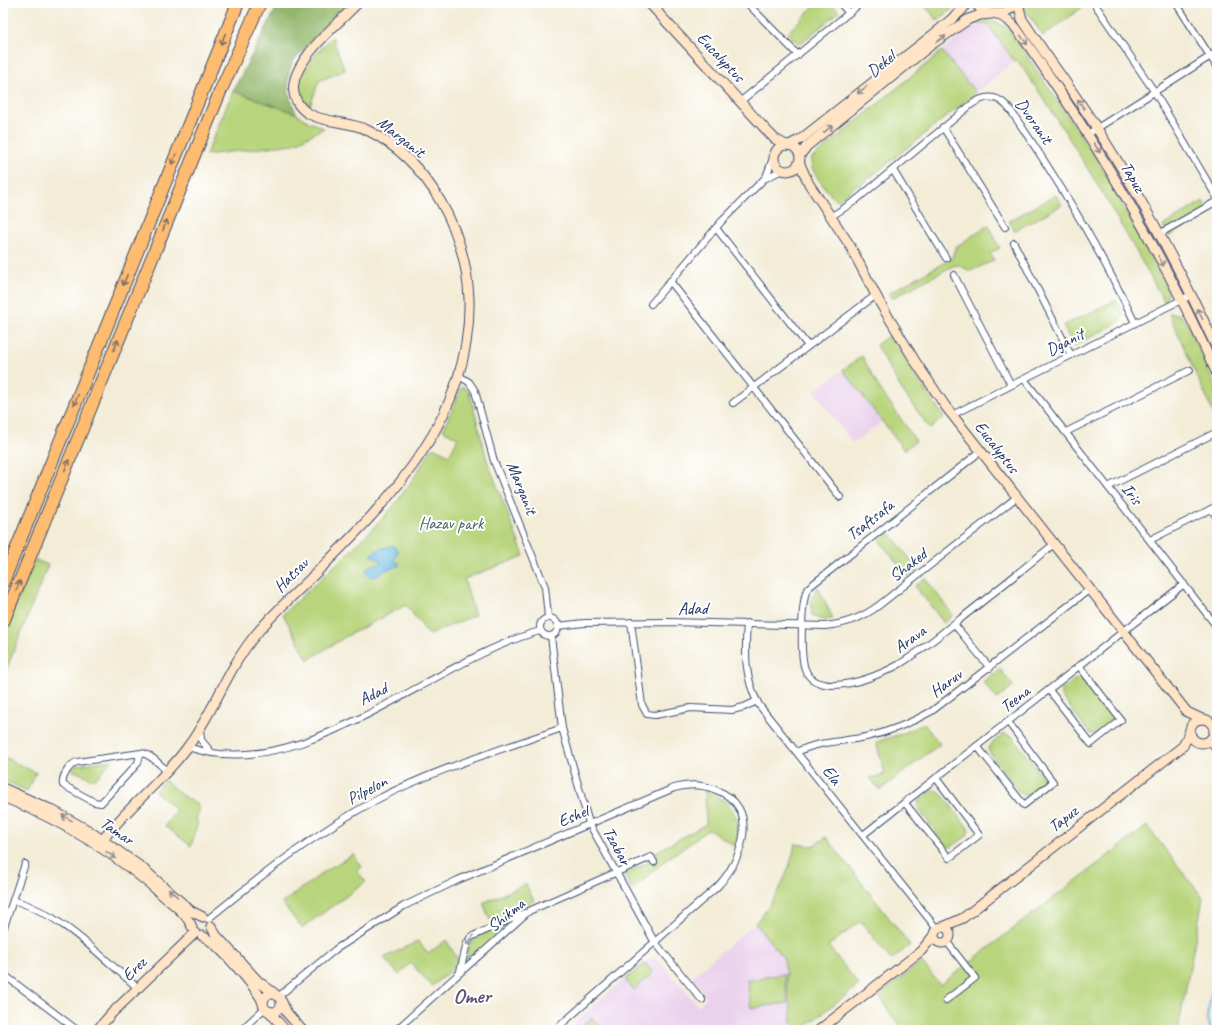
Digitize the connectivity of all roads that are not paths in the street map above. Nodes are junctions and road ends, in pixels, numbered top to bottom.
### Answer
1 (238, 3) edge
2 (260, 3) edge
3 (358, 3) edge
4 (649, 3) edge
5 (747, 3) edge
6 (840, 3) edge
7 (861, 3) edge
8 (967, 3) edge
9 (975, 3) edge
10 (1017, 3) edge
11 (1094, 3) edge
12 (1176, 3) edge
13 (660, 7) edge
14 (849, 13) junction
15 (994, 14) junction
16 (1217, 52) edge
17 (798, 55) junction
18 (1210, 56) junction
19 (1217, 67) edge
20 (1154, 92) junction
21 (741, 101) junction
22 (943, 127) junction
23 (1097, 128) junction
24 (769, 133) junction
25 (1088, 134) junction
26 (787, 145) junction
27 (774, 155) junction
28 (799, 159) junction
29 (893, 170) junction
30 (786, 171) junction
31 (763, 180) junction
32 (809, 184) junction
33 (1217, 198) edge
34 (832, 216) junction
35 (1005, 227) dead end
36 (716, 228) junction
37 (1159, 234) junction
38 (1014, 243) dead end
39 (946, 258) dead end
40 (954, 275) dead end
41 (670, 281) junction
42 (876, 295) junction
43 (1191, 295) junction
44 (1182, 299) junction
45 (651, 304) dead end
46 (469, 309) joint
47 (1135, 323) junction
48 (1215, 339) edge
49 (1203, 344) junction
50 (808, 346) junction
51 (1217, 349) edge
52 (1071, 355) junction
53 (1190, 370) dead end
54 (1217, 374) edge
55 (459, 376) junction
56 (1024, 379) junction
57 (1011, 385) junction
58 (754, 387) junction
59 (733, 403) dead end
60 (952, 415) junction
61 (1066, 432) junction
62 (1217, 432) edge
63 (981, 451) junction
64 (1108, 487) junction
65 (840, 497) dead end
66 (1017, 497) junction
67 (1214, 507) edge
68 (1217, 517) edge
69 (1150, 540) junction
70 (1054, 544) junction
71 (3, 582) edge
72 (1184, 584) junction
73 (1090, 589) junction
74 (548, 617) junction
75 (3, 622) edge
76 (631, 622) junction
77 (747, 623) junction
78 (954, 624) junction
79 (803, 625) junction
80 (558, 626) junction
81 (1217, 627) edge
82 (540, 631) junction
83 (1124, 631) junction
84 (551, 636) junction
85 (1079, 666) junction
86 (990, 668) junction
87 (1049, 690) junction
88 (757, 701) junction
89 (1187, 712) junction
90 (1217, 716) edge
91 (1203, 719) junction
92 (1008, 722) junction
93 (1215, 727) edge
94 (200, 728) junction
95 (562, 728) junction
96 (1190, 730) junction
97 (1209, 740) junction
98 (1199, 742) junction
99 (977, 746) junction
100 (1183, 746) junction
101 (188, 747) junction
102 (1217, 751) edge
103 (797, 752) junction
104 (212, 753) junction
105 (140, 754) junction
106 (167, 771) junction
107 (936, 778) junction
108 (3, 788) edge
109 (3, 797) edge
110 (905, 803) junction
111 (589, 824) junction
112 (863, 835) junction
113 (101, 843) junction
114 (654, 862) dead end
115 (25, 864) dead end
116 (617, 873) junction
117 (13, 900) junction
118 (530, 911) junction
119 (963, 918) junction
120 (207, 921) junction
121 (3, 930) edge
122 (938, 931) junction
123 (196, 932) junction
124 (946, 940) junction
125 (655, 942) junction
126 (921, 951) junction
127 (3, 974) edge
128 (458, 974) junction
129 (138, 988) junction
130 (278, 997) junction
131 (702, 1000) dead end
132 (946, 1000) dead end
133 (266, 1008) junction
134 (77, 1030) edge
135 (97, 1030) edge
136 (241, 1030) edge
137 (285, 1030) edge
138 (302, 1030) edge
139 (396, 1030) edge
140 (555, 1030) edge
141 (819, 1030) edge

1 -> 71 highway
75 -> 2 highway
3 - 46 street, Marganit
4 - 13 street, Eucalyptus
5 - 17 street
6 - 14 street
7 - 14 street
8 -> 26 street, Dekel
9 - 15 street, Tapuz
10 - 15 street, Dekel
23 -> 10 street, Tapuz
11 - 20 street
12 - 18 street
13 - 21 street, Eucalyptus
14 - 17 street
15 -> 25 street, Tapuz
28 -> 15 street, Dekel
16 - 18 street
17 - 21 street
18 - 19 street
18 - 20 street
20 - 23 street
20 - 33 street
21 - 24 street, Eucalyptus
22 - 29 street, Dvoranit
22 - 35 street
22 - 47 street, Dvoranit
23 - 25 street
23 - 37 street, Tapuz
24 - 26 street, Eucalyptus
24 - 27 street, Eucalyptus
25 -> 44 street, Tapuz
26 - 27 street
26 - 28 street
27 - 30 street
27 - 31 street
28 - 30 street
28 - 32 street, Eucalyptus
29 - 34 street, Dvoranit
29 - 39 street
30 - 31 street
30 - 32 street, Eucalyptus
31 - 36 street
32 - 34 street, Eucalyptus
33 - 37 street
34 - 42 street, Eucalyptus
36 - 41 street
36 - 50 street
37 - 43 street, Tapuz
38 - 52 street
40 - 57 street
41 - 45 street
41 - 58 street
42 - 50 street
42 - 60 street, Eucalyptus
43 - 44 street, Dganit
48 -> 43 street, Tapuz
44 - 47 street, Dganit
44 - 49 street, Tapuz
46 - 55 street, Hatsav
47 - 52 street, Dganit
48 - 49 street
48 - 51 street, Tapuz
49 - 54 street, Tapuz
50 - 58 street
52 - 56 street, Dganit
53 - 61 street
55 - 74 street, Marganit
55 - 94 street, Hatsav
56 - 57 street, Dganit
56 - 61 street, Iris
57 - 60 street, Dganit
58 - 59 street
58 - 65 street
60 - 63 street, Eucalyptus
61 - 64 street, Iris
62 - 64 street
63 - 66 street, Eucalyptus
63 - 79 street, Tsaftsafa
64 - 69 street, Iris
66 - 70 street, Eucalyptus
66 - 79 street, Shaked
67 - 68 street
67 - 69 street
69 - 72 street, Iris
70 - 73 street, Eucalyptus
70 - 78 street, Arava
72 - 81 street, Iris
72 - 83 street, Teena
73 - 83 street, Eucalyptus
73 - 86 street, Haruv
74 - 80 street
74 - 82 street
76 - 77 street, Adad
76 - 80 street, Adad
76 - 88 street
77 - 79 street, Adad
77 - 88 street, Ela
78 - 79 street, Arava
78 - 86 street
80 - 84 street
82 - 84 street
82 - 104 street, Adad
83 - 85 street, Teena
83 - 89 street, Eucalyptus
84 - 95 street, Tzabar
85 - 87 street, Teena
85 - 87 street
86 - 103 street, Haruv
87 - 92 street, Teena
88 - 103 street, Ela
89 - 91 street, Eucalyptus
89 - 96 street, Eucalyptus
90 - 91 street
91 - 93 street
91 - 96 street
92 - 99 street, Teena
92 - 99 street
93 - 97 street
94 - 101 street, Hatsav
94 - 104 street
95 - 111 street, Tzabar
95 - 120 street, Pilpelon
96 - 98 street
96 - 100 street, Tapuz
97 - 98 street
97 - 102 street
98 - 100 street, Tapuz
99 - 107 street, Teena
100 - 119 street, Tapuz
101 - 104 street, Adad
101 - 106 street, Hatsav
103 - 112 street, Ela
105 - 105 street
105 - 106 street
106 - 113 street, Hatsav
107 - 110 street, Teena
107 - 110 street
113 -> 108 street, Tamar
109 - 113 street, Tamar
110 - 112 street, Teena
111 - 116 street, Tzabar
111 - 125 street, Eshel
111 - 130 street, Eshel
112 - 122 street, Ela
120 -> 113 street, Tamar
113 -> 123 street, Tamar
114 - 116 street, Shikma
115 - 117 street
116 - 118 street, Shikma
116 - 125 street, Tzabar
117 - 121 street
117 - 129 street
118 - 128 street, Shikma
118 -> 128 street
119 - 122 street, Tapuz
119 - 124 street, Tapuz
120 - 123 street
120 - 123 street
120 - 130 street, Tamar
122 - 124 street
122 - 124 street
122 - 126 street, Tapuz
123 - 129 street, Erez
123 - 133 street, Tamar
124 - 126 street, Tapuz
124 - 132 street
125 - 131 street, Tzabar
125 - 140 street, Eshel
126 - 141 street, Tapuz
127 - 134 street
128 - 139 street, Shikma
129 - 135 street, Erez
130 - 133 street
130 - 133 street
130 - 138 street, Tamar
133 - 136 street
133 - 137 street, Tamar

